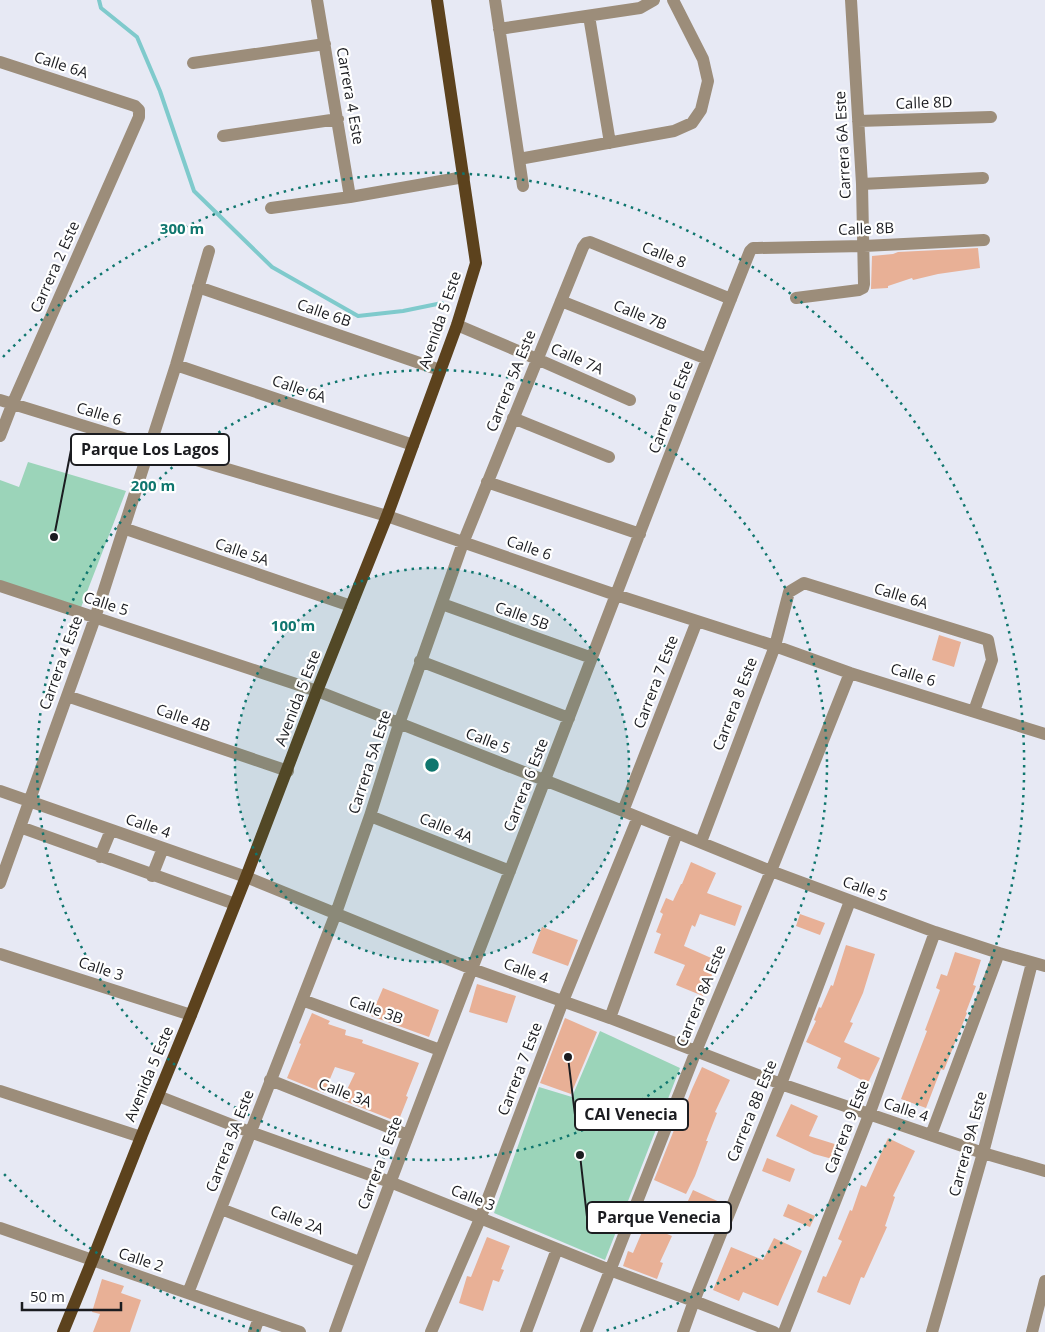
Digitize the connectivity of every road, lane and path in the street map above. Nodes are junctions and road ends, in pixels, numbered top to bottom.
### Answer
1 (317, 0) edge
2 (438, 0) edge
3 (494, 0) edge
4 (654, 0) edge
5 (672, 0) edge
6 (851, 0) edge
7 (589, 16) junction
8 (499, 29) junction
9 (324, 44) junction
10 (0, 62) edge
11 (193, 63) dead end
12 (139, 110) joint
13 (991, 116) dead end
14 (338, 119) junction
15 (858, 121) junction
16 (222, 136) dead end
17 (610, 144) junction
18 (519, 160) junction
19 (464, 177) junction
20 (983, 178) dead end
21 (862, 184) junction
22 (523, 186) dead end
23 (350, 197) junction
24 (271, 208) dead end
25 (984, 240) dead end
26 (586, 243) joint
27 (864, 246) junction
28 (209, 251) dead end
29 (750, 251) joint
30 (198, 287) junction
31 (796, 298) dead end
32 (731, 299) junction
33 (561, 301) junction
34 (457, 326) junction
35 (537, 359) junction
36 (707, 359) junction
37 (176, 364) junction
38 (440, 370) junction
39 (630, 400) dead end
40 (6, 402) edge
41 (513, 418) junction
42 (0, 436) edge
43 (413, 445) junction
44 (150, 446) junction
45 (609, 457) dead end
46 (487, 482) junction
47 (387, 516) junction
48 (123, 528) junction
49 (640, 534) junction
50 (463, 543) junction
51 (804, 583) joint
52 (0, 586) edge
53 (616, 595) junction
54 (442, 604) junction
55 (350, 606) junction
56 (95, 618) junction
57 (697, 621) junction
58 (775, 646) junction
59 (592, 658) junction
60 (420, 661) junction
61 (850, 673) junction
62 (317, 691) junction
63 (67, 696) junction
64 (974, 711) junction
65 (569, 718) junction
66 (399, 724) junction
67 (1045, 734) edge
68 (288, 771) junction
69 (545, 781) junction
70 (0, 791) edge
71 (29, 801) junction
72 (623, 811) junction
73 (370, 816) junction
74 (638, 817) junction
75 (20, 827) junction
76 (111, 830) junction
77 (677, 832) junction
78 (701, 842) junction
79 (163, 848) junction
80 (100, 857) junction
81 (510, 871) junction
82 (771, 871) junction
83 (152, 876) junction
84 (1, 877) edge
85 (246, 877) junction
86 (850, 901) junction
87 (235, 904) junction
88 (336, 913) junction
89 (935, 932) junction
90 (999, 953) junction
91 (0, 954) edge
92 (1032, 963) junction
93 (1045, 966) edge
94 (472, 969) junction
95 (302, 1000) junction
96 (562, 1001) junction
97 (192, 1015) junction
98 (610, 1018) junction
99 (440, 1050) junction
100 (696, 1051) junction
101 (270, 1080) junction
102 (781, 1084) junction
103 (0, 1091) edge
104 (158, 1096) junction
105 (869, 1115) junction
106 (250, 1132) junction
107 (408, 1135) junction
108 (931, 1135) junction
109 (141, 1137) junction
110 (983, 1153) junction
111 (1045, 1171) edge
112 (390, 1182) junction
113 (221, 1209) junction
114 (480, 1219) junction
115 (0, 1228) edge
116 (557, 1249) junction
117 (92, 1261) junction
118 (360, 1262) junction
119 (610, 1270) junction
120 (1045, 1281) edge
121 (188, 1293) junction
122 (694, 1301) junction
123 (259, 1318) junction
124 (63, 1332) edge
125 (254, 1332) edge
126 (300, 1332) edge
127 (335, 1332) edge
128 (431, 1332) edge
129 (526, 1332) edge
130 (586, 1332) edge
131 (683, 1332) edge
132 (774, 1332) edge
133 (784, 1332) edge
134 (932, 1332) edge
135 (1032, 1332) edge

1 - 9 street, Carrera 4 Este
2 - 19 main road, Avenida 5 Este
3 - 8 street
4 - 7 street
5 - 17 street
6 - 15 street, Carrera 6A Este
7 - 8 street
7 - 17 street
8 - 18 street
9 - 11 street
9 - 14 street, Carrera 4 Este
10 - 12 street, Calle 6A
12 - 40 street, Carrera 2 Este
13 - 15 street, Calle 8D
14 - 16 street
14 - 23 street, Carrera 4 Este
15 - 21 street, Carrera 6A Este
17 - 18 street
18 - 22 street
19 - 23 street
19 - 34 main road, Avenida 5 Este
20 - 21 street
21 - 27 street, Carrera 6A Este
23 - 24 street
25 - 27 street, Calle 8B
26 - 32 street, Calle 8
26 - 33 street, Carrera 5A Este
27 - 29 street, Calle 8B
27 - 31 street, Carrera 6A Este
28 - 30 street, Carrera 4 Este
29 - 32 street, Carrera 6 Este
30 - 37 street, Carrera 4 Este
30 - 38 street, Calle 6B
32 - 36 street, Carrera 6 Este
33 - 35 street, Carrera 5A Este
33 - 36 street, Calle 7B
34 - 35 street, Calle 7A
34 - 38 main road, Avenida 5 Este
35 - 39 street, Calle 7A
35 - 41 street, Carrera 5A Este
36 - 49 street, Carrera 6 Este
37 - 43 street, Calle 6A
37 - 44 street, Carrera 4 Este
38 - 43 main road, Avenida 5 Este
40 - 42 street, Carrera 2 Este
40 - 44 street, Calle 6
41 - 45 street
41 - 46 street, Carrera 5A Este
43 - 47 main road, Avenida 5 Este
44 - 47 street, Calle 6
44 - 48 street, Carrera 4 Este
46 - 49 street
46 - 50 street, Carrera 5A Este
47 - 50 street, Calle 6
47 - 55 main road, Avenida 5 Este
48 - 55 street, Calle 5A
48 - 56 street, Carrera 4 Este
49 - 53 street, Carrera 6 Este
50 - 53 street, Calle 6
50 - 54 street, Carrera 5A Este
51 - 58 street, Carrera 8 Este
51 - 64 street, Calle 6A
52 - 56 street, Calle 5
53 - 57 street, Calle 6
53 - 59 street, Carrera 6 Este
54 - 59 street, Calle 5B
54 - 60 street, Carrera 5A Este
55 - 62 main road, Avenida 5 Este
56 - 62 street, Calle 5
56 - 63 street, Carrera 4 Este
57 - 58 street, Calle 6
57 - 72 street, Carrera 7 Este
58 - 61 street, Calle 6
58 - 78 street, Carrera 8 Este
59 - 65 street, Carrera 6 Este
60 - 65 street
60 - 66 street, Carrera 5A Este
61 - 64 street, Calle 6
61 - 82 street, Carrera 8A Este
62 - 66 street, Calle 5
62 - 68 main road, Avenida 5 Este
63 - 68 street, Calle 4B
63 - 71 street, Carrera 4 Este
64 - 67 street, Calle 6
65 - 69 street, Carrera 6 Este
66 - 69 street, Calle 5
66 - 73 street, Carrera 5A Este
68 - 85 main road, Avenida 5 Este
69 - 72 street, Calle 5
69 - 81 street, Carrera 6 Este
70 - 71 street, Calle 4
71 - 75 street, Carrera 4 Este
71 - 76 street, Calle 4
72 - 74 street, Calle 5
73 - 81 street, Calle 4A
73 - 88 street, Carrera 5A Este
74 - 77 street, Calle 5
74 - 96 street, Carrera 7 Este
75 - 80 street
75 - 84 street, Carrera 4 Este
76 - 79 street, Calle 4
76 - 80 street
77 - 78 street, Calle 5
77 - 98 street
78 - 82 street, Calle 5
79 - 83 street
79 - 85 street, Calle 4
80 - 83 street
81 - 94 street, Carrera 6 Este
82 - 86 street, Calle 5
82 - 100 street, Carrera 8A Este
83 - 87 street
85 - 87 main road, Avenida 5 Este
85 - 88 street, Calle 4
86 - 89 street, Calle 5
86 - 102 street, Carrera 8B Este
87 - 97 main road, Avenida 5 Este
88 - 94 street, Calle 4
88 - 95 street, Carrera 5A Este
89 - 90 street, Calle 5
89 - 105 street, Carrera 9 Este
90 - 92 street, Calle 5
90 - 108 street
91 - 97 street, Calle 3
92 - 93 street, Calle 5
92 - 110 street, Carrera 9A Este
94 - 96 street, Calle 4
94 - 99 street, Carrera 6 Este
95 - 99 street, Calle 3B
95 - 101 street, Carrera 5A Este
96 - 98 street, Calle 4
96 - 114 street, Carrera 7 Este
97 - 104 main road, Avenida 5 Este
98 - 100 street, Calle 4
99 - 107 street, Carrera 6 Este
100 - 102 street, Calle 4
100 - 119 street, Carrera 8A Este
101 - 106 street, Carrera 5A Este
101 - 107 street, Calle 3A
102 - 105 street, Calle 4
102 - 122 street, Carrera 8B Este
103 - 109 street
104 - 106 street, Calle 3
104 - 109 main road, Avenida 5 Este
105 - 108 street, Calle 4
105 - 133 street, Carrera 9 Este
106 - 112 street, Calle 3
106 - 113 street, Carrera 5A Este
107 - 112 street, Carrera 6 Este
108 - 110 street, Calle 4
109 - 117 main road, Avenida 5 Este
110 - 111 street, Calle 4
110 - 134 street, Carrera 9A Este
112 - 114 street, Calle 3
112 - 118 street, Carrera 6 Este
113 - 118 street, Calle 2A
113 - 121 street, Carrera 5A Este
114 - 116 street, Calle 3
114 - 128 street, Carrera 7 Este
115 - 117 street, Calle 2
116 - 119 street, Calle 3
116 - 129 street
117 - 121 street, Calle 2
117 - 124 main road, Avenida 5 Este
118 - 127 street, Carrera 6 Este
119 - 122 street, Calle 3
119 - 130 street, Carrera 8A Este
120 - 135 street
121 - 123 street, Calle 2
122 - 131 street, Carrera 8B Este
122 - 132 street, Calle 3
123 - 125 street
123 - 126 street, Calle 2

